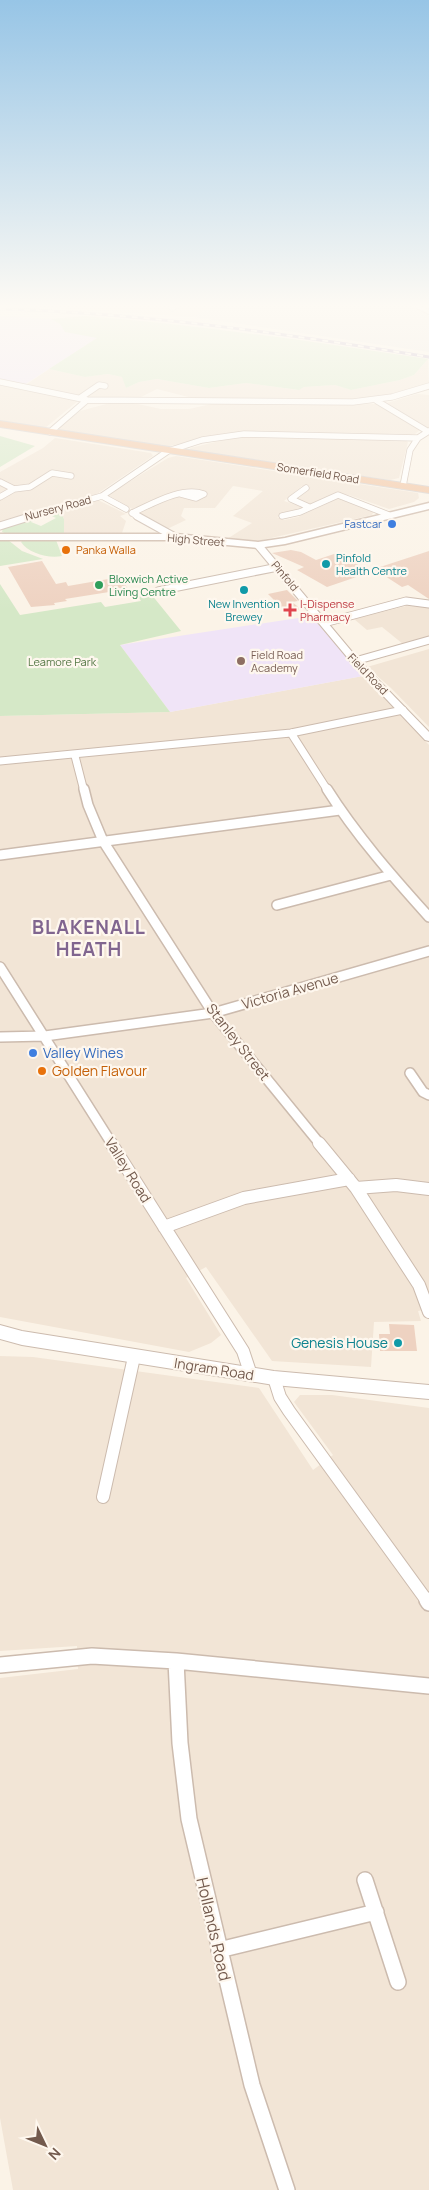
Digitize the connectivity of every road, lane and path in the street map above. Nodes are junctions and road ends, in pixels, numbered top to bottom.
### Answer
1 (80, 406) edge
2 (385, 406) edge
3 (0, 424) edge
4 (428, 431) edge
5 (50, 432) junction
6 (418, 438) junction
7 (168, 451) junction
8 (71, 476) dead end
9 (0, 482) edge
10 (403, 486) junction
11 (306, 488) dead end
12 (424, 489) edge
13 (14, 490) junction
14 (180, 494) dead end
15 (102, 496) junction
16 (0, 497) edge
17 (429, 505) edge
18 (309, 507) junction
19 (126, 509) dead end
20 (411, 510) junction
21 (389, 515) junction
22 (282, 516) dead end
23 (0, 526) edge
24 (0, 537) edge
25 (175, 537) junction
26 (258, 545) junction
27 (278, 567) junction
28 (158, 591) dead end
29 (429, 604) edge
30 (311, 607) joint
31 (324, 623) junction
32 (429, 640) edge
33 (355, 661) junction
34 (403, 710) junction
35 (291, 733) junction
36 (429, 738) edge
37 (75, 756) junction
38 (0, 761) edge
39 (340, 810) junction
40 (103, 842) junction
41 (0, 854) edge
42 (390, 875) junction
43 (277, 905) dead end
44 (429, 917) edge
45 (429, 951) edge
46 (0, 967) edge
47 (213, 1013) junction
48 (45, 1036) junction
49 (0, 1037) edge
50 (410, 1073) dead end
51 (429, 1094) edge
52 (349, 1179) junction
53 (356, 1188) junction
54 (429, 1189) edge
55 (164, 1227) junction
56 (429, 1312) edge
57 (0, 1332) edge
58 (134, 1357) junction
59 (251, 1375) junction
60 (274, 1378) junction
61 (429, 1392) edge
62 (103, 1497) dead end
63 (429, 1603) edge
64 (176, 1660) junction
65 (0, 1665) edge
66 (429, 1686) edge
67 (365, 1880) dead end
68 (376, 1912) junction
69 (218, 1950) junction
70 (398, 1982) dead end
71 (287, 2190) edge

1 - 5 street
2 - 4 street
3 - 5 highway, Somerfield Road
4 - 6 street
5 - 7 highway, Somerfield Road
6 - 7 street, Nursery Road
6 - 10 street
7 - 10 highway, Somerfield Road
7 - 15 street, Nursery Road
8 - 13 street
9 - 13 street
10 - 12 highway, Somerfield Road
11 - 18 street
12 - 20 main road
13 - 16 street
14 - 25 street
15 - 19 street
15 - 23 street, Nursery Road
17 - 20 main road, High Street
18 - 21 street
18 - 22 street
20 - 21 main road, High Street
21 - 26 main road, High Street
24 - 25 main road, High Street
25 - 26 main road, High Street
26 - 27 street, Pinfold
27 - 28 street
27 - 30 street, Pinfold
29 - 31 street
30 - 31 street, Field Road
31 - 33 street, Field Road
32 - 33 street
33 - 34 street, Field Road
34 - 35 street
34 - 36 street, Field Road
35 - 37 street
35 - 39 street
37 - 38 street
37 - 40 street, Stanley Street
39 - 40 street
39 - 42 street
40 - 41 street
40 - 47 street, Stanley Street
42 - 43 street
42 - 44 street
45 - 47 street, Victoria Avenue
46 - 48 street, Valley Road
47 - 48 street, Victoria Avenue
47 - 52 street, Stanley Street
48 - 49 street, Victoria Avenue
48 - 55 street, Valley Road
50 - 51 street
52 - 53 street, Stanley Street
52 - 55 street
53 - 54 street
53 - 56 street, Stanley Street
55 - 59 street, Valley Road
57 - 58 street, Ingram Road
58 - 59 street, Ingram Road
58 - 62 street
59 - 60 street, Ingram Road
60 - 61 street, Ingram Road
60 - 63 street
64 - 65 street
64 - 66 street
64 - 69 street, Hollands Road
67 - 68 street
68 - 69 street
68 - 70 street
69 - 71 street, Hollands Road

